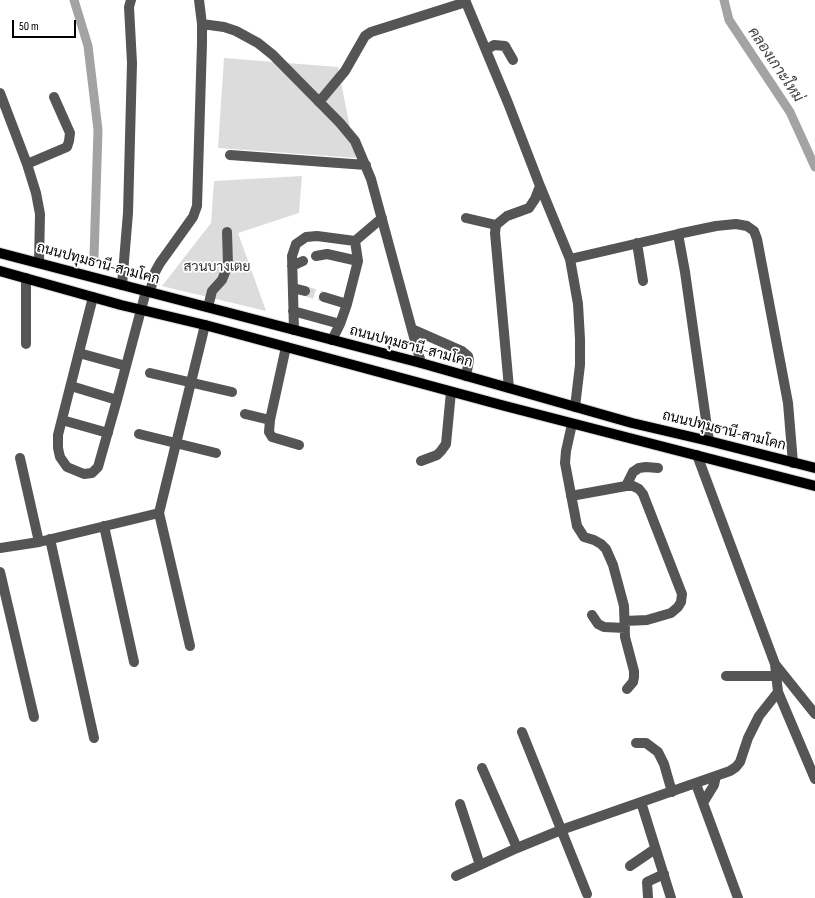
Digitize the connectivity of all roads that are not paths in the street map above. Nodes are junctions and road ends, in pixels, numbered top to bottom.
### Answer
1 (131, 0) edge
2 (199, 0) edge
3 (466, 1) edge
4 (202, 24) junction
5 (486, 50) junction
6 (513, 60) dead end
7 (0, 93) edge
8 (54, 97) dead end
9 (319, 102) junction
10 (230, 155) dead end
11 (26, 164) junction
12 (366, 165) junction
13 (540, 186) junction
14 (382, 218) junction
15 (466, 218) dead end
16 (496, 225) junction
17 (227, 232) dead end
18 (678, 234) junction
19 (355, 241) junction
20 (637, 244) junction
21 (0, 253) edge
22 (316, 256) dead end
23 (570, 259) junction
24 (304, 261) dead end
25 (358, 261) junction
26 (39, 263) junction
27 (292, 266) junction
28 (0, 271) edge
29 (26, 278) junction
30 (643, 281) dead end
31 (122, 285) junction
32 (292, 288) junction
33 (148, 291) junction
34 (305, 291) tunnel mouth
35 (93, 297) junction
36 (324, 297) tunnel mouth
37 (347, 304) junction
38 (208, 307) junction
39 (141, 310) junction
40 (293, 311) junction
41 (340, 324) junction
42 (205, 325) junction
43 (412, 329) junction
44 (294, 330) junction
45 (332, 340) junction
46 (26, 344) dead end
47 (286, 347) junction
48 (79, 353) junction
49 (421, 363) junction
50 (126, 366) junction
51 (150, 373) dead end
52 (466, 376) junction
53 (191, 382) junction
54 (71, 386) junction
55 (509, 388) junction
56 (232, 392) dead end
57 (451, 392) junction
58 (118, 400) junction
59 (575, 407) junction
60 (245, 414) dead end
61 (62, 420) junction
62 (270, 420) junction
63 (572, 424) junction
64 (108, 433) junction
65 (139, 434) dead end
66 (709, 440) junction
67 (177, 443) junction
68 (299, 445) dead end
69 (216, 453) dead end
70 (698, 456) junction
71 (20, 458) dead end
72 (421, 461) dead end
73 (793, 462) junction
74 (658, 468) dead end
75 (815, 468) edge
76 (626, 486) junction
77 (815, 486) edge
78 (572, 496) junction
79 (159, 513) junction
80 (104, 526) junction
81 (50, 539) junction
82 (39, 542) junction
83 (0, 548) edge
84 (0, 572) edge
85 (592, 615) dead end
86 (625, 625) junction
87 (190, 646) dead end
88 (134, 662) dead end
89 (775, 664) junction
90 (726, 676) dead end
91 (776, 676) junction
92 (627, 689) dead end
93 (778, 692) junction
94 (811, 700) edge
95 (815, 714) edge
96 (34, 717) dead end
97 (522, 732) dead end
98 (94, 738) dead end
99 (636, 743) dead end
100 (482, 768) dead end
101 (716, 776) junction
102 (815, 778) edge
103 (696, 784) junction
104 (672, 792) junction
105 (641, 802) junction
106 (703, 803) junction
107 (460, 804) dead end
108 (561, 830) junction
109 (517, 848) junction
110 (655, 848) junction
111 (480, 865) junction
112 (630, 866) dead end
113 (664, 874) junction
114 (456, 876) dead end
115 (587, 894) dead end
116 (648, 896) dead end
117 (671, 898) edge
118 (738, 898) edge

1 - 31 street
2 - 4 street
3 - 5 street
3 - 9 street
4 - 9 street
4 - 33 street
5 - 6 street
5 - 13 street
7 - 11 street
8 - 11 street
9 - 12 street
10 - 12 street
11 - 26 street
12 - 14 street
13 - 16 street
13 - 23 street
14 - 19 street
14 - 43 street
15 - 16 street
16 - 55 street
17 - 38 street
18 - 20 street
18 - 66 street
18 - 73 street
19 - 25 street
19 - 27 street
20 - 23 street
20 - 30 street
21 - 26 main road, ถนนปทุมธานี-สามโคก
22 - 25 street
23 - 59 street
24 - 27 street
25 - 37 street
26 - 31 main road, ถนนปทุมธานี-สามโคก
27 - 32 street
28 - 29 main road
29 - 35 main road
29 - 46 street
31 - 33 main road, ถนนปทุมธานี-สามโคก
32 - 34 street
32 - 40 street
33 - 38 main road, ถนนปทุมธานี-สามโคก
33 - 39 street
35 - 39 main road
35 - 48 street
36 - 37 street
37 - 41 street
38 - 44 main road, ถนนปทุมธานี-สามโคก
39 - 42 main road
39 - 50 street
40 - 41 street
40 - 44 street
41 - 45 street
42 - 47 main road
42 - 53 street
43 - 49 street
43 - 52 street
44 - 45 main road, ถนนปทุมธานี-สามโคก
45 - 49 main road, ถนนปทุมธานี-สามโคก
47 - 57 main road
47 - 62 street
48 - 50 street
48 - 54 street
49 - 52 main road, ถนนปทุมธานี-สามโคก
50 - 58 street
51 - 53 street
52 - 55 main road, ถนนปทุมธานี-สามโคก
53 - 56 street
53 - 67 street
54 - 58 street
54 - 61 street
55 - 59 main road, ถนนปทุมธานี-สามโคก
57 - 63 main road
57 - 72 street
58 - 64 street
59 - 66 main road, ถนนปทุมธานี-สามโคก
60 - 62 street
61 - 64 street
61 - 64 street
62 - 68 street
63 - 70 main road
63 - 78 street
65 - 67 street
66 - 73 main road, ถนนปทุมธานี-สามโคก
67 - 69 street
67 - 79 street
70 - 77 main road
70 - 89 street
71 - 82 street
73 - 75 main road, ถนนปทุมธานี-สามโคก
74 - 76 street
76 - 78 street
76 - 86 street
78 - 86 street
79 - 80 street
79 - 87 street
80 - 81 street
80 - 88 street
81 - 82 street
81 - 98 street
82 - 83 street
84 - 96 street
85 - 86 street
86 - 92 street
89 - 91 street
89 - 94 street
90 - 91 street
91 - 93 street
93 - 101 street
93 - 102 street
94 - 95 street
97 - 108 street
99 - 104 street
100 - 109 street
101 - 103 street
101 - 106 street
103 - 104 street
103 - 106 street
104 - 105 street
105 - 108 street
105 - 110 street
106 - 118 street
107 - 111 street
108 - 109 street
108 - 115 street
109 - 111 street
110 - 112 street
110 - 113 street
111 - 114 street
113 - 116 street
113 - 117 street

